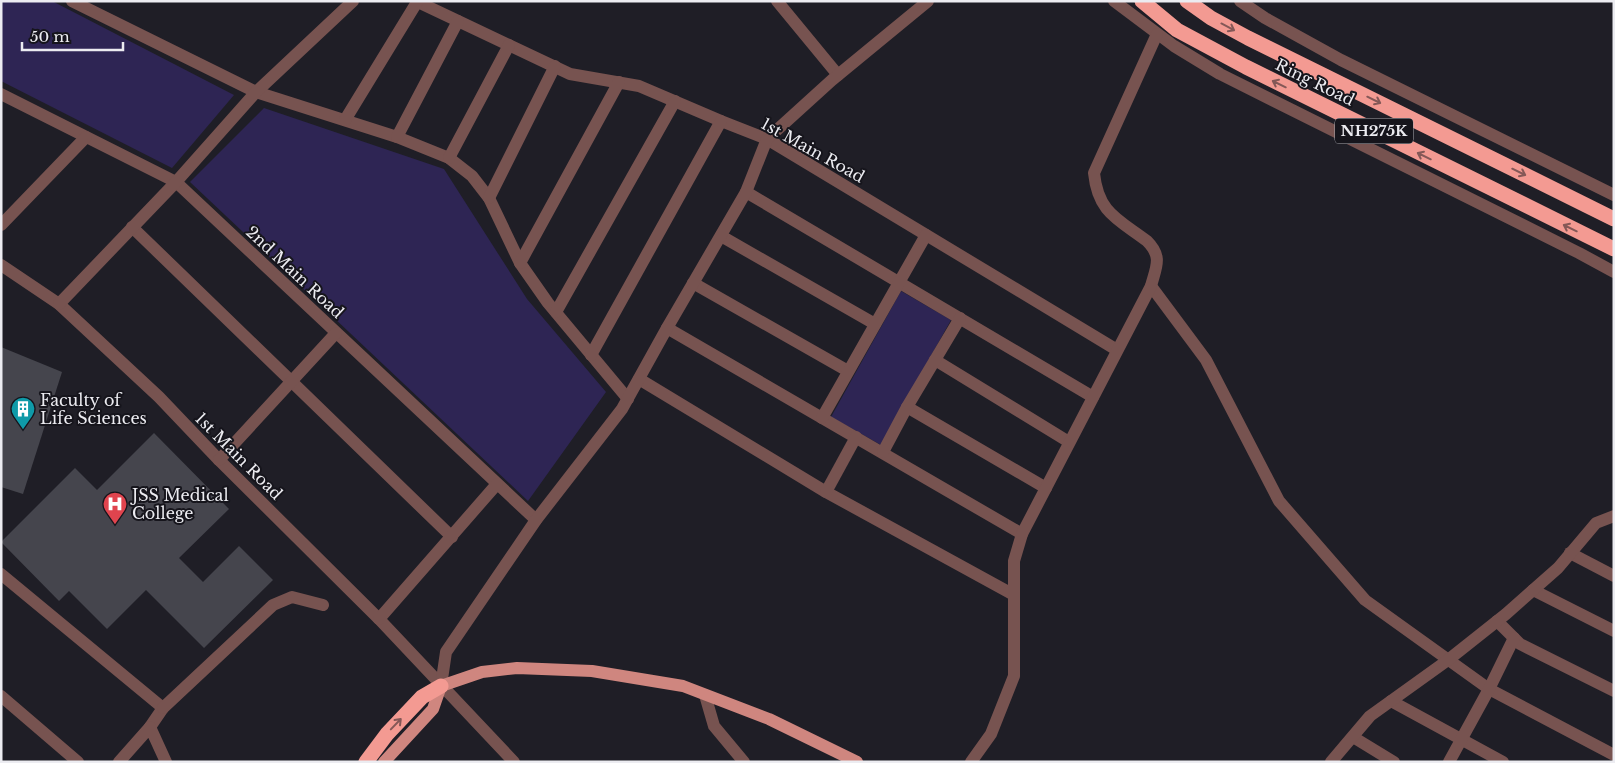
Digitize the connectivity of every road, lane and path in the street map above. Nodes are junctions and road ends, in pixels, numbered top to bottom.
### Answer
1 (353, 1) edge
2 (777, 1) edge
3 (928, 1) edge
4 (1114, 1) edge
5 (1142, 1) edge
6 (1187, 1) edge
7 (1240, 1) edge
8 (76, 2) edge
9 (416, 2) edge
10 (458, 21) junction
11 (1157, 34) junction
12 (509, 45) junction
13 (554, 66) junction
14 (838, 75) junction
15 (619, 82) junction
16 (256, 92) junction
17 (1, 94) edge
18 (675, 101) junction
19 (345, 120) junction
20 (721, 121) junction
21 (86, 137) junction
22 (397, 137) junction
23 (767, 139) junction
24 (449, 158) junction
25 (176, 182) junction
26 (746, 192) junction
27 (1614, 195) edge
28 (488, 198) junction
29 (1614, 219) edge
30 (1, 225) edge
31 (132, 227) junction
32 (926, 235) junction
33 (720, 236) junction
34 (1614, 249) edge
35 (520, 263) junction
36 (1, 265) edge
37 (1614, 272) edge
38 (898, 282) junction
39 (693, 283) junction
40 (1151, 286) junction
41 (59, 304) junction
42 (556, 312) junction
43 (960, 318) junction
44 (875, 324) junction
45 (667, 328) junction
46 (336, 333) junction
47 (1118, 350) junction
48 (591, 354) junction
49 (935, 360) junction
50 (848, 371) junction
51 (639, 379) junction
52 (291, 381) junction
53 (1093, 398) junction
54 (628, 399) junction
55 (907, 407) junction
56 (822, 418) junction
57 (856, 437) junction
58 (1069, 442) junction
59 (883, 452) junction
60 (219, 460) junction
61 (497, 484) junction
62 (1046, 488) junction
63 (826, 492) junction
64 (1614, 516) edge
65 (536, 520) junction
66 (1022, 534) junction
67 (452, 537) junction
68 (1570, 554) junction
69 (1, 574) edge
70 (1614, 576) edge
71 (1533, 590) junction
72 (1014, 594) junction
73 (323, 605) dead end
74 (379, 620) junction
75 (1498, 621) junction
76 (1614, 631) edge
77 (1514, 638) junction
78 (1448, 660) junction
79 (441, 686) junction
80 (1489, 689) junction
81 (1614, 691) edge
82 (705, 695) junction
83 (1, 696) edge
84 (1391, 701) junction
85 (163, 708) junction
86 (150, 727) junction
87 (1353, 737) junction
88 (1460, 740) junction
89 (1614, 755) edge
90 (78, 762) edge
91 (120, 762) edge
92 (166, 762) edge
93 (366, 762) edge
94 (384, 762) edge
95 (514, 762) edge
96 (744, 762) edge
97 (858, 762) edge
98 (971, 762) edge
99 (1331, 762) edge
100 (1394, 762) edge
101 (1449, 762) edge
102 (1503, 762) edge

1 - 16 street
2 - 14 street
3 - 14 street
4 - 11 street
34 -> 5 highway, Ring Road / NH275K
6 -> 29 highway, Ring Road / NH275K
7 - 27 street
8 - 16 street
9 - 10 street, 1st Main Road
9 - 19 street
10 - 12 street, 1st Main Road
10 - 22 street
11 - 37 street
11 - 40 street
12 - 13 street, 1st Main Road
12 - 24 street
13 - 15 street, 1st Main Road
13 - 28 street
14 - 23 street
15 - 18 street, 1st Main Road
15 - 35 street
16 - 19 street
16 - 25 street
17 - 21 street, 2nd Main Road
18 - 20 street, 1st Main Road
18 - 42 street
19 - 22 street
20 - 23 street, 1st Main Road
20 - 48 street
21 - 25 street, 2nd Main Road
21 - 30 street
22 - 24 street
23 - 26 street
23 - 32 street, 1st Main Road
24 - 28 street
25 - 31 street
25 - 46 street, 2nd Main Road
26 - 33 street
26 - 38 street
28 - 35 street
31 - 41 street
31 - 52 street
32 - 38 street
32 - 47 street, 1st Main Road
33 - 39 street
33 - 44 street
35 - 42 street
36 - 41 street, 1st Main Road
38 - 43 street
38 - 44 street
39 - 45 street
39 - 50 street
40 - 47 street
40 - 78 street
41 - 60 street, 1st Main Road
42 - 48 street
43 - 49 street
43 - 53 street
44 - 50 street
45 - 51 street
45 - 56 street
46 - 52 street
46 - 61 street, 2nd Main Road
47 - 53 street
48 - 54 street
49 - 55 street
49 - 58 street
50 - 56 street
51 - 54 street
51 - 63 street
52 - 60 street
52 - 67 street
53 - 58 street
54 - 65 street
55 - 59 street
55 - 62 street
56 - 57 street
57 - 59 street
57 - 63 street
58 - 62 street
59 - 66 street
60 - 74 street, 1st Main Road
61 - 65 street, 2nd Main Road
61 - 67 street
62 - 66 street
63 - 72 street
64 - 68 street
65 - 79 street
66 - 72 street
67 - 74 street
68 - 70 street
68 - 71 street
69 - 85 street
71 - 75 street
71 - 76 street
72 - 98 street
73 - 85 street
74 - 79 street, 1st Main Road
75 - 77 street
75 - 78 street
77 - 80 street
77 - 81 street
78 - 80 street
78 - 84 street
79 - 82 main road
93 -> 79 highway
79 - 94 main road
79 - 95 street, 1st Main Road
80 - 88 street
80 - 89 street
82 - 96 street
82 - 97 main road
83 - 90 street
84 - 87 street
84 - 88 street
85 - 86 street
86 - 91 street
86 - 92 street
87 - 99 street
87 - 100 street
88 - 101 street
88 - 102 street

